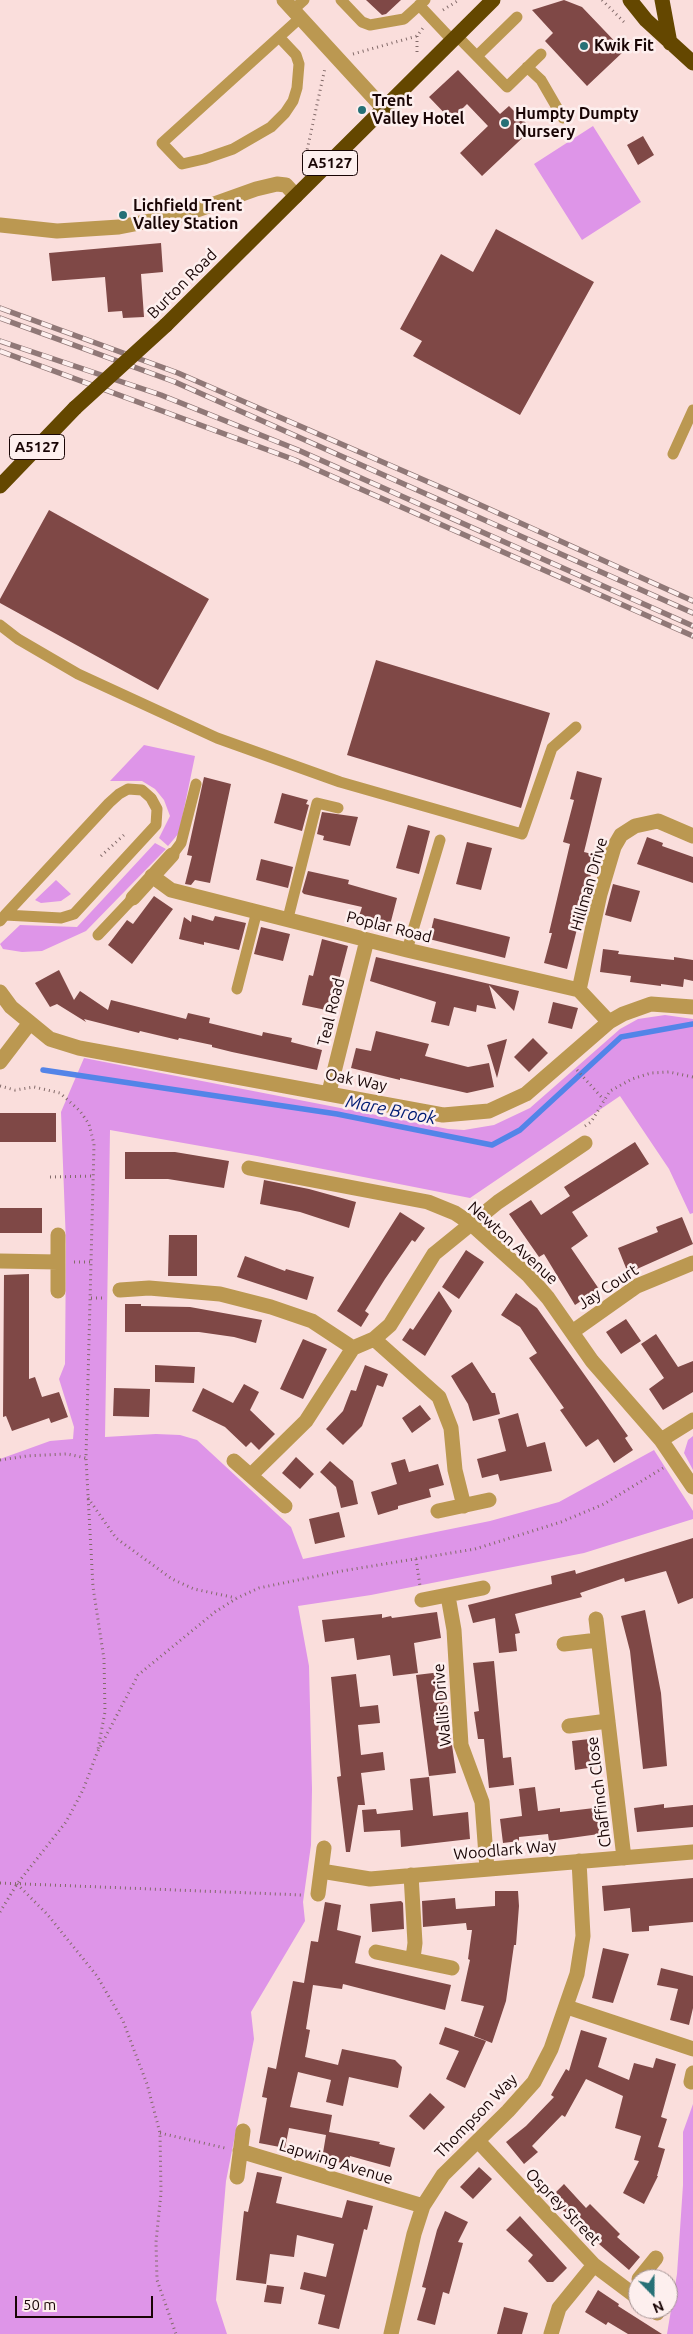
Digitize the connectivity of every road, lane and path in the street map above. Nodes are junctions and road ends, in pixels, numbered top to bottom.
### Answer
1 (341, 0) edge
2 (493, 0) edge
3 (630, 0) edge
4 (662, 0) edge
5 (422, 2) edge
6 (295, 7) edge
7 (517, 17) dead end
8 (279, 37) junction
9 (455, 38) junction
10 (670, 42) junction
11 (541, 54) dead end
12 (477, 56) junction
13 (337, 58) junction
14 (693, 63) edge
15 (527, 67) junction
16 (384, 109) junction
17 (564, 118) dead end
18 (303, 168) dead end
19 (296, 196) junction
20 (0, 225) edge
21 (693, 410) edge
22 (673, 454) dead end
23 (0, 486) edge
24 (0, 625) edge
25 (576, 727) dead end
26 (196, 784) dead end
27 (338, 808) dead end
28 (693, 836) edge
29 (440, 840) dead end
30 (172, 855) joint
31 (152, 876) junction
32 (133, 898) joint
33 (257, 911) junction
34 (2, 914) edge
35 (288, 918) junction
36 (98, 935) dead end
37 (366, 940) junction
38 (407, 950) junction
39 (237, 989) dead end
40 (579, 990) junction
41 (0, 992) edge
42 (693, 1007) edge
43 (609, 1022) junction
44 (29, 1024) junction
45 (0, 1062) edge
46 (578, 1071) dead end
47 (693, 1077) edge
48 (0, 1086) edge
49 (328, 1092) junction
50 (604, 1100) junction
51 (583, 1128) dead end
52 (584, 1143) dead end
53 (249, 1168) dead end
54 (94, 1176) junction
55 (50, 1177) dead end
56 (470, 1223) junction
57 (58, 1235) dead end
58 (0, 1261) edge
59 (58, 1262) junction
60 (693, 1263) edge
61 (120, 1290) dead end
62 (58, 1291) dead end
63 (572, 1332) junction
64 (374, 1338) junction
65 (353, 1348) junction
66 (693, 1420) edge
67 (661, 1440) junction
68 (670, 1455) junction
69 (86, 1458) junction
70 (0, 1460) edge
71 (234, 1461) dead end
72 (251, 1476) junction
73 (693, 1487) edge
74 (88, 1497) junction
75 (489, 1500) dead end
76 (285, 1506) dead end
77 (464, 1506) junction
78 (438, 1511) dead end
79 (416, 1559) junction
80 (483, 1588) dead end
81 (448, 1596) junction
82 (237, 1598) junction
83 (422, 1600) joint
84 (596, 1619) dead end
85 (598, 1640) junction
86 (564, 1644) dead end
87 (608, 1722) junction
88 (569, 1726) dead end
89 (97, 1753) junction
90 (324, 1848) dead end
91 (693, 1852) edge
92 (624, 1858) junction
93 (579, 1861) junction
94 (487, 1869) junction
95 (321, 1871) junction
96 (411, 1875) junction
97 (0, 1883) edge
98 (17, 1884) junction
99 (318, 1894) joint
100 (0, 1912) edge
101 (376, 1952) dead end
102 (413, 1958) junction
103 (452, 1968) dead end
104 (567, 2008) junction
105 (693, 2049) edge
106 (243, 2131) dead end
107 (160, 2133) junction
108 (478, 2141) junction
109 (240, 2152) junction
110 (237, 2177) dead end
111 (422, 2206) junction
112 (656, 2258) dead end
113 (594, 2265) junction
114 (648, 2269) edge
115 (628, 2283) edge
116 (176, 2334) edge
117 (391, 2334) edge
118 (551, 2334) edge

1 - 5 lane
2 - 9 highway, Burton Road / A5127
3 - 10 highway
4 - 10 highway
5 - 9 lane
6 - 8 lane
6 - 13 street
7 - 12 lane
8 - 8 lane
9 - 12 lane
9 - 16 highway, Burton Road / A5127
10 - 14 highway
11 - 15 lane
12 - 15 lane
13 - 16 street
13 - 18 path
15 - 17 lane
16 - 19 highway, Burton Road / A5127
19 - 20 street
19 - 23 highway, Burton Road / A5127, bridge
21 - 22 lane
24 - 25 lane
26 - 30 lane
27 - 35 lane
28 - 40 street, Hillman Drive
29 - 38 lane
30 - 31 street
31 - 32 street
31 - 33 street, Poplar Road
32 - 36 lane
33 - 35 street, Poplar Road
33 - 39 lane
34 - 34 lane
35 - 37 street, Poplar Road
37 - 38 street, Poplar Road
37 - 49 street, Teal Road
38 - 40 street, Poplar Road
40 - 43 street
41 - 44 street, Oak Way
42 - 43 street, Oak Way
43 - 49 street, Oak Way
44 - 45 street
44 - 49 street, Oak Way
46 - 50 path
47 - 50 path
48 - 54 path
50 - 51 path
52 - 56 street
53 - 56 street, Newton Avenue
54 - 55 path
54 - 69 path
56 - 63 street, Newton Avenue
56 - 64 street
57 - 59 street
58 - 59 street
59 - 62 street
60 - 63 street, Jay Court
61 - 65 street
63 - 67 street, Newton Avenue
64 - 65 street
64 - 77 street
65 - 72 street
66 - 67 street
67 - 68 street
68 - 73 street
68 - 79 path
69 - 70 path
69 - 74 path
71 - 72 street
72 - 76 street
74 - 82 path
74 - 89 path
75 - 77 street
77 - 78 street
79 - 82 path
79 - 83 path
80 - 81 street
81 - 83 street
81 - 94 street, Wallis Drive
82 - 89 path
84 - 85 street, Chaffinch Close
85 - 86 street
85 - 87 street, Chaffinch Close
87 - 88 street, Chaffinch Close
87 - 92 street, Chaffinch Close
89 - 98 path
90 - 95 street
91 - 92 street, Woodlark Way
92 - 93 street, Woodlark Way
93 - 94 street, Woodlark Way
93 - 104 street, Thompson Way
94 - 96 street, Woodlark Way
95 - 96 street, Woodlark Way
95 - 99 street
96 - 102 street
97 - 98 path
98 - 99 path
98 - 100 path
98 - 107 path
101 - 102 street
102 - 103 street
104 - 105 street
104 - 108 street, Thompson Way
106 - 109 street
107 - 109 path
107 - 116 path
108 - 111 street, Thompson Way
108 - 113 street, Osprey Street
109 - 110 street
109 - 111 street, Lapwing Avenue
111 - 117 street, Thompson Way
112 - 114 street, Osprey Street
113 - 115 street, Osprey Street
113 - 118 street

